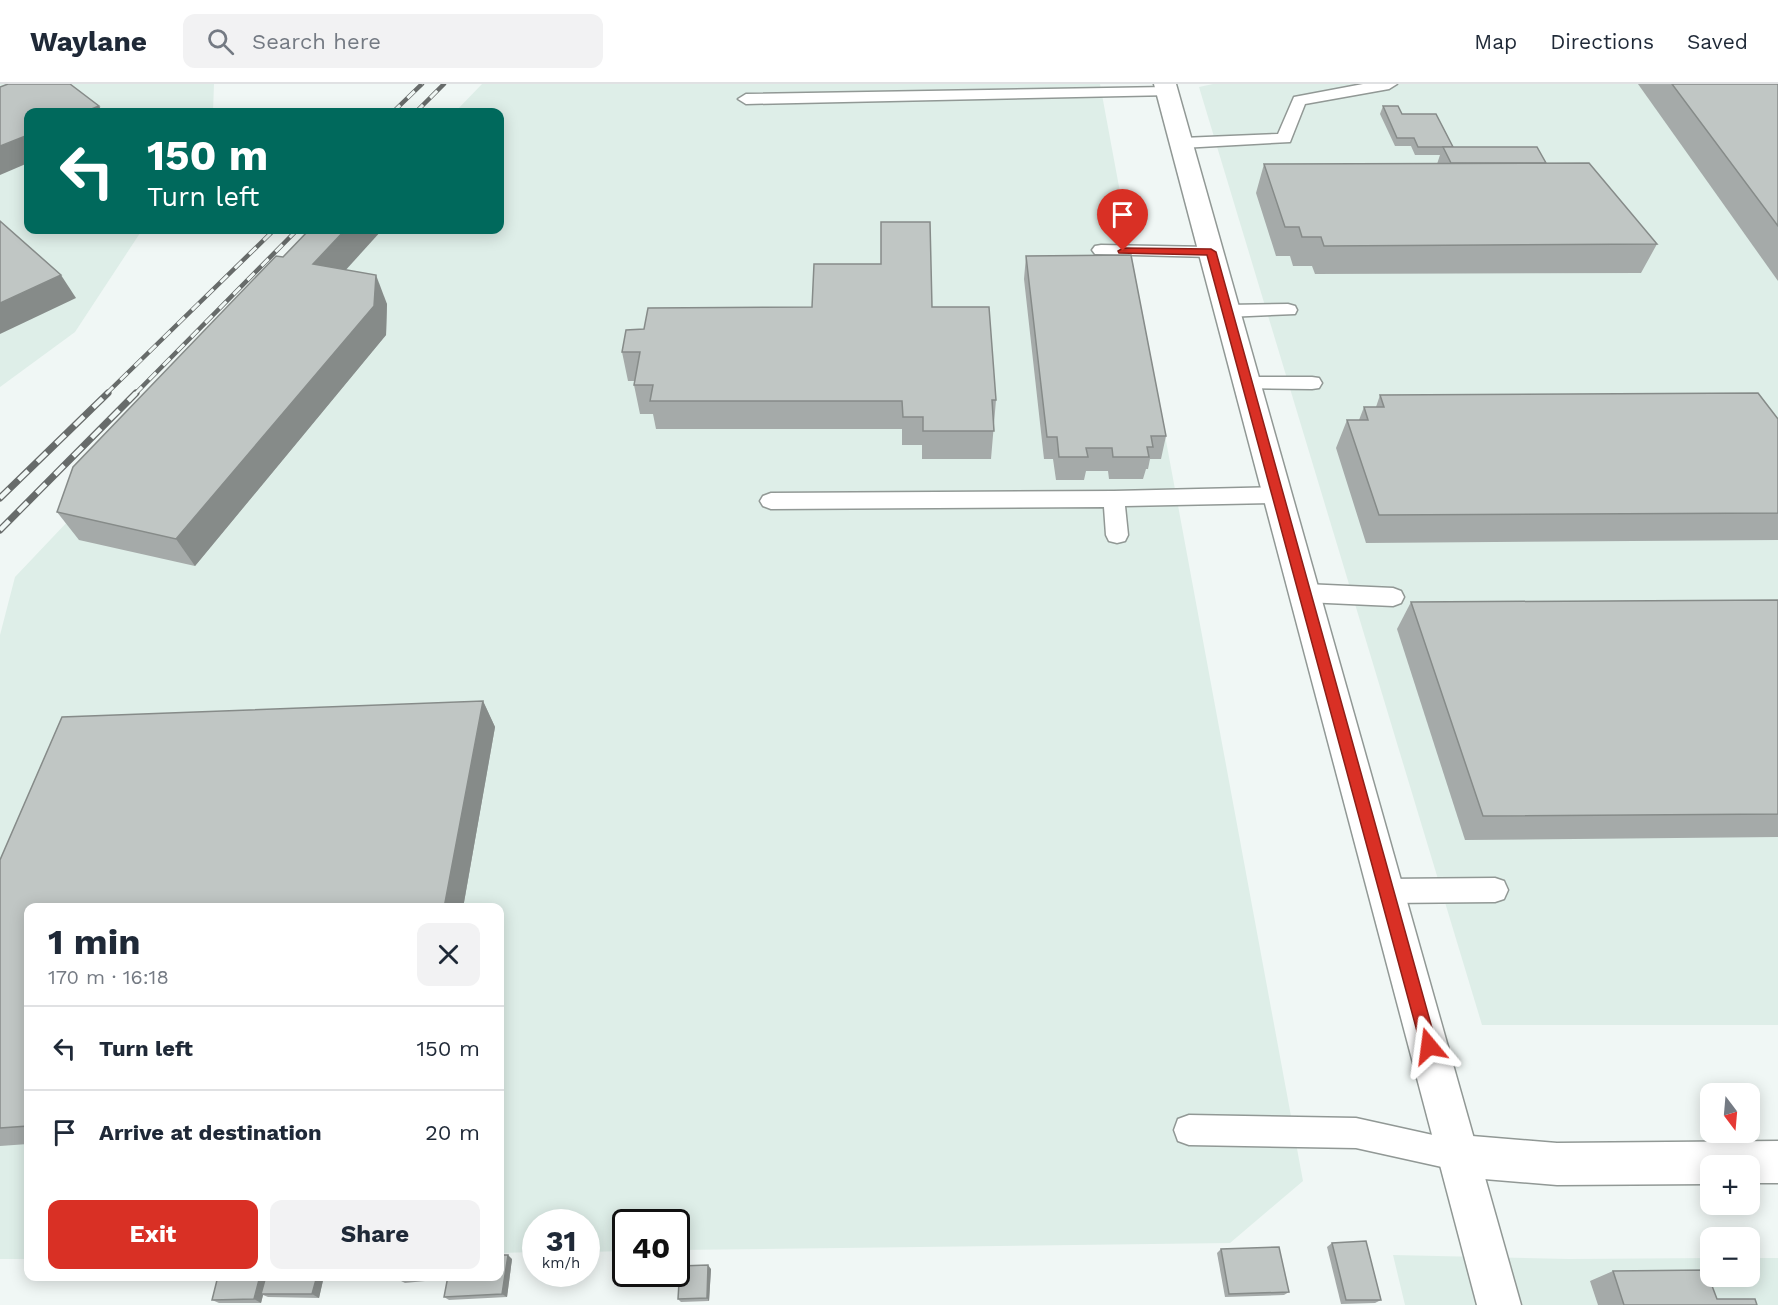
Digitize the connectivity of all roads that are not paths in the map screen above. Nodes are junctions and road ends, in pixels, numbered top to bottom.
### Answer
1 (1389, 84) edge
2 (1166, 88) edge
3 (746, 99) dead end
4 (1182, 143) junction
5 (1101, 250) dead end
6 (1211, 252) junction
7 (1288, 310) dead end
8 (1227, 311) junction
9 (1247, 383) junction
10 (1312, 383) dead end
11 (1278, 495) junction
12 (1114, 499) junction
13 (771, 501) dead end
14 (1117, 535) dead end
15 (1305, 593) junction
16 (1393, 597) dead end
17 (1495, 890) dead end
18 (1386, 891) junction
19 (1189, 1130) dead end
20 (1460, 1156) junction
21 (1778, 1162) edge
22 (1499, 1305) edge

1 - 4 lane
2 - 3 lane
2 - 4 street
4 - 6 street
5 - 6 lane
6 - 8 street
7 - 8 lane
8 - 9 street
9 - 10 lane
9 - 11 street
11 - 12 lane
11 - 15 street
12 - 13 lane
12 - 14 lane
15 - 16 lane
15 - 18 street
17 - 18 lane
18 - 20 street
19 - 20 lane
20 - 21 street
20 - 22 street

